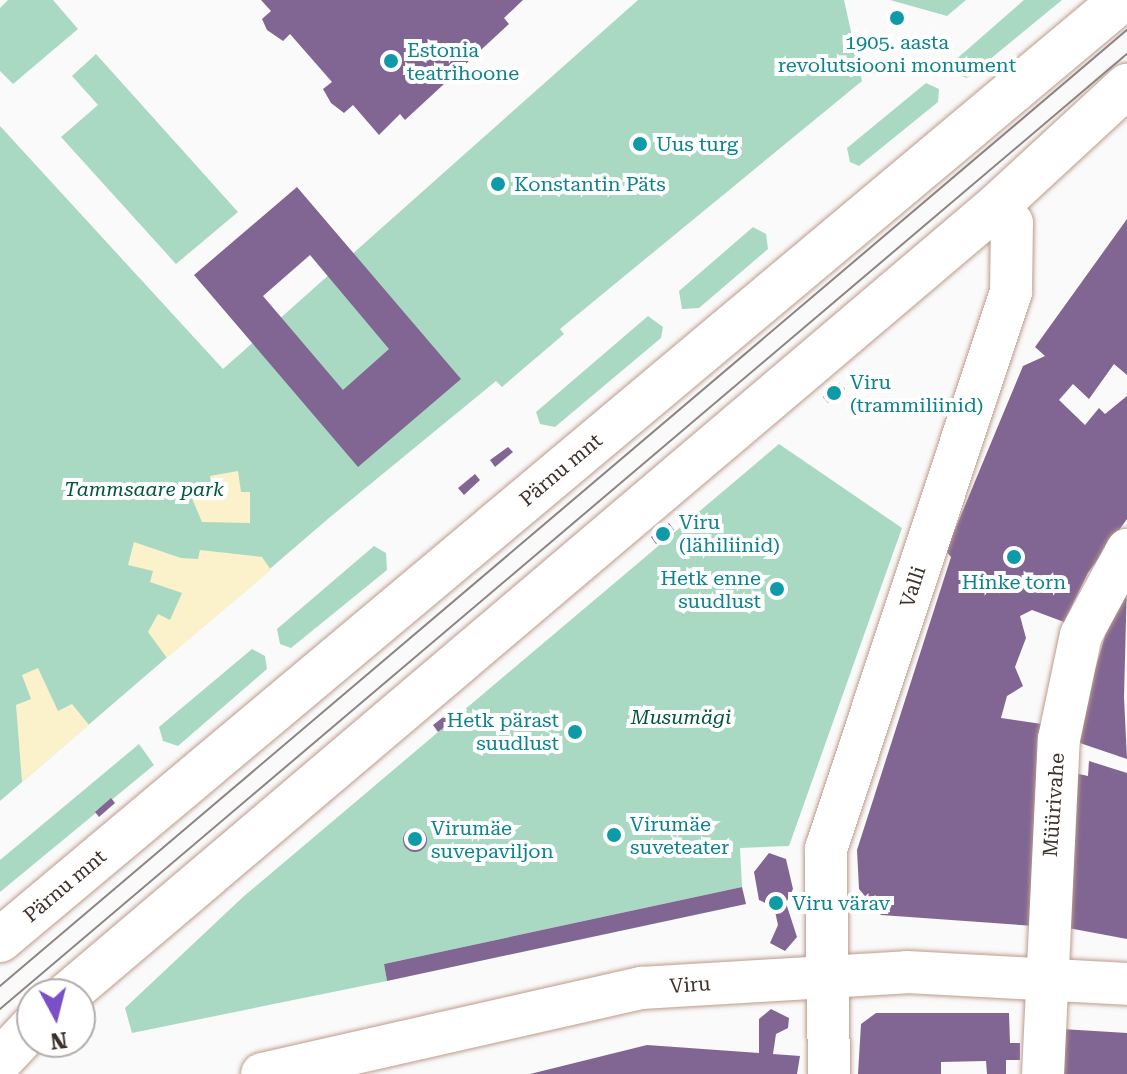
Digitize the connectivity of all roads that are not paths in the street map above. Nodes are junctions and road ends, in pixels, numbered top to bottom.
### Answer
1 (1122, 0) edge
2 (1127, 86) edge
3 (998, 205) junction
4 (1127, 550) edge
5 (0, 940) edge
6 (828, 976) junction
7 (1046, 976) junction
8 (87, 978) edge
9 (1127, 984) edge
10 (16, 1044) edge
11 (0, 1061) edge
12 (375, 1062) edge
13 (262, 1074) edge
14 (829, 1074) edge
15 (1043, 1074) edge

1 - 5 main road, Pärnu mnt
2 - 3 main road
3 - 6 street, Valli
3 - 8 main road
4 - 7 street, Müürivahe
6 - 7 street, Viru
6 - 12 street, Viru
6 - 14 street, Valli
7 - 9 street, Viru
7 - 15 street, Müürivahe
10 - 11 main road
12 - 13 street, Viru

